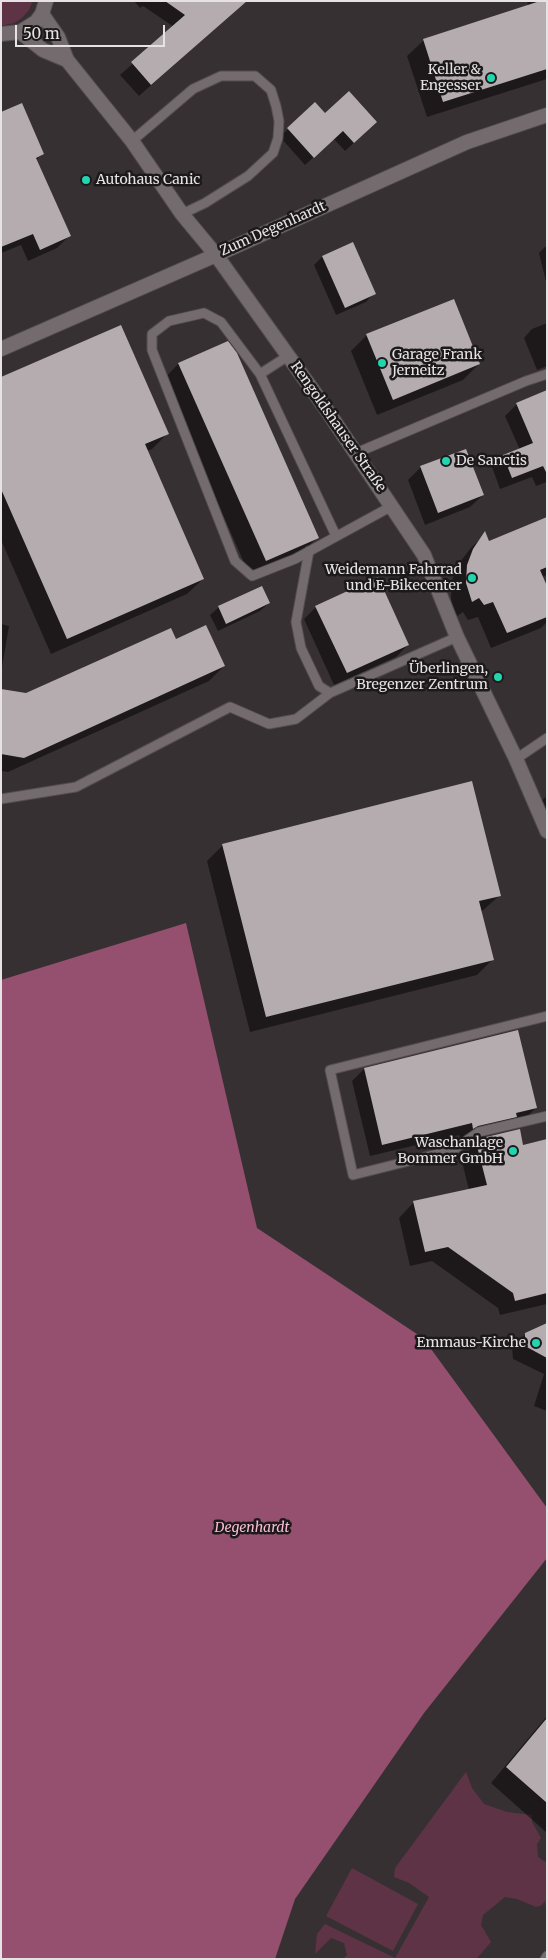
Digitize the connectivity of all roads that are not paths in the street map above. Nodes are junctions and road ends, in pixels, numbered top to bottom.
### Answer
1 (44, 8) edge
2 (20, 32) junction
3 (1, 34) edge
4 (66, 60) junction
5 (547, 116) edge
6 (132, 141) junction
7 (182, 214) junction
8 (216, 255) junction
9 (1, 349) edge
10 (288, 356) junction
11 (260, 374) junction
12 (547, 374) edge
13 (356, 453) junction
14 (392, 506) junction
15 (336, 536) junction
16 (309, 551) junction
17 (457, 637) junction
18 (330, 693) junction
19 (547, 738) edge
20 (516, 758) junction
21 (1, 799) edge
22 (547, 831) edge
23 (547, 1016) edge
24 (547, 1116) edge
25 (547, 1956) edge
26 (544, 1959) edge

1 - 2 street
1 - 4 street, Rengoldshauser Straße
2 - 3 street
2 - 4 street, Rengoldshauser Straße
4 - 6 street, Rengoldshauser Straße
5 - 8 street, Zum Degenhardt
6 - 7 street, Rengoldshauser Straße
6 - 7 lane
7 - 8 street, Rengoldshauser Straße
8 - 9 street, Zum Degenhardt
8 - 10 street, Rengoldshauser Straße
10 - 11 lane
10 - 13 street, Rengoldshauser Straße
11 - 15 lane
11 - 16 lane
12 - 13 lane
13 - 14 street, Rengoldshauser Straße
14 - 15 lane
14 - 17 street, Rengoldshauser Straße
15 - 16 lane
16 - 18 lane
17 - 18 lane
17 - 20 street, Rengoldshauser Straße
18 - 21 lane
19 - 20 lane
20 - 22 street, Rengoldshauser Straße
23 - 24 lane
25 - 26 lane

